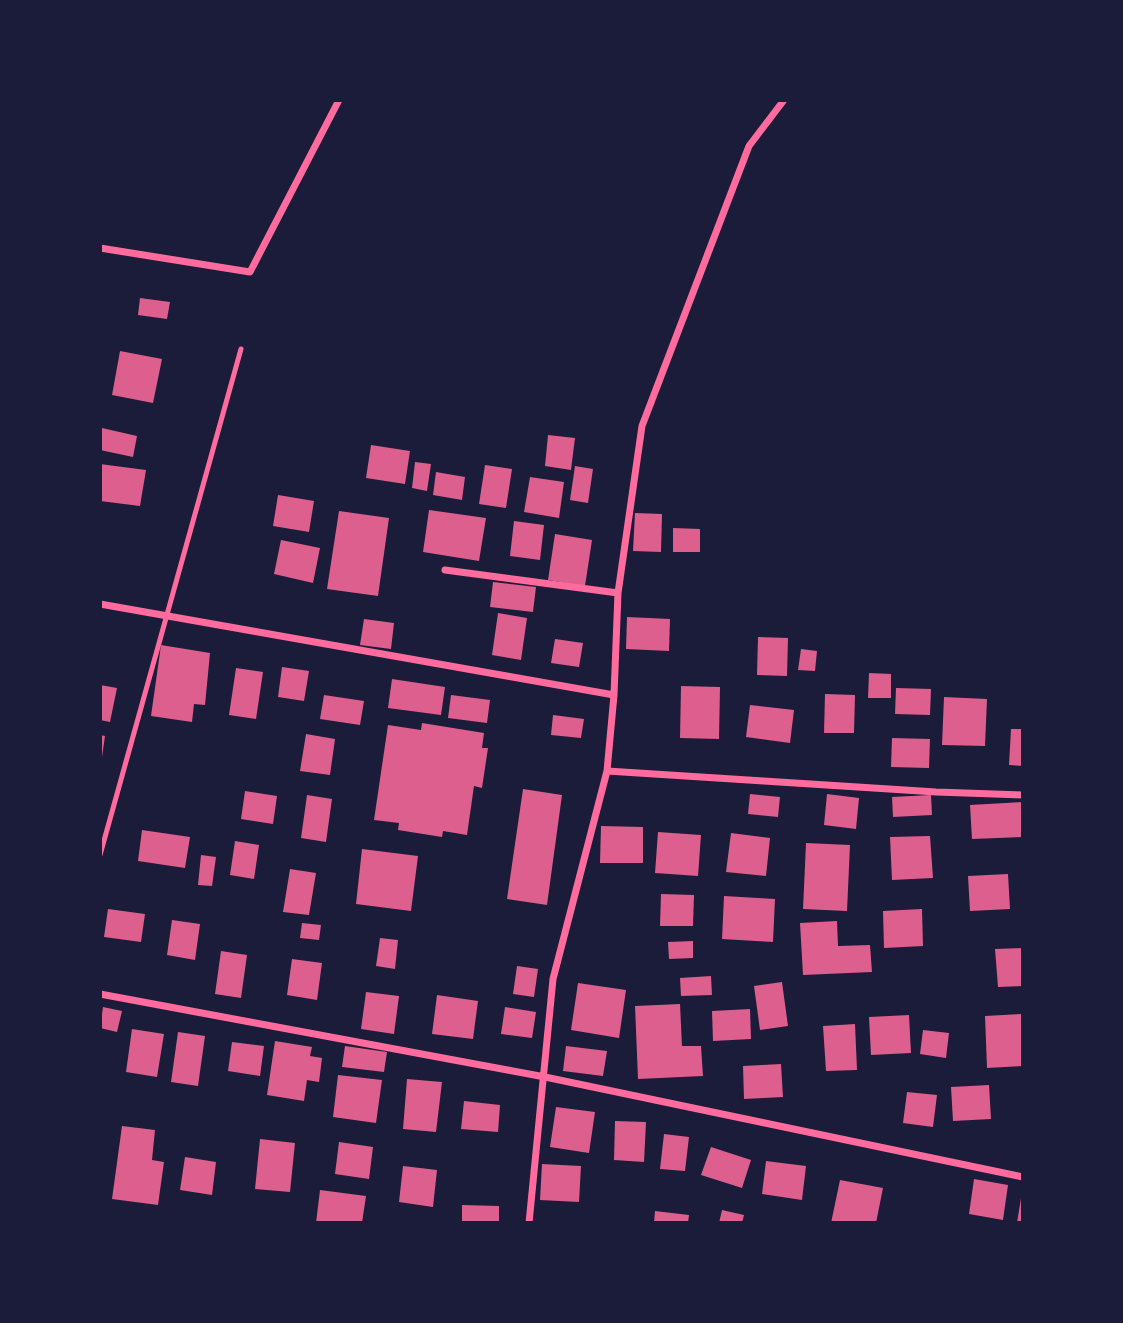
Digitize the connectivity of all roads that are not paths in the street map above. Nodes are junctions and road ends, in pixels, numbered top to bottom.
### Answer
1 (339, 100) edge
2 (784, 100) edge
3 (100, 248) edge
4 (242, 349) dead end
5 (445, 570) dead end
6 (618, 593) junction
7 (100, 604) edge
8 (167, 618) junction
9 (614, 695) junction
10 (607, 771) junction
11 (1023, 795) edge
12 (100, 855) edge
13 (100, 994) edge
14 (545, 1077) junction
15 (1023, 1177) edge
16 (529, 1223) edge

1 - 3 street
2 - 6 street
4 - 8 lane
5 - 6 street
6 - 9 street
7 - 8 street
8 - 9 street
8 - 12 lane
9 - 10 street
10 - 11 street
10 - 14 street
13 - 14 street
14 - 15 street
14 - 16 street

